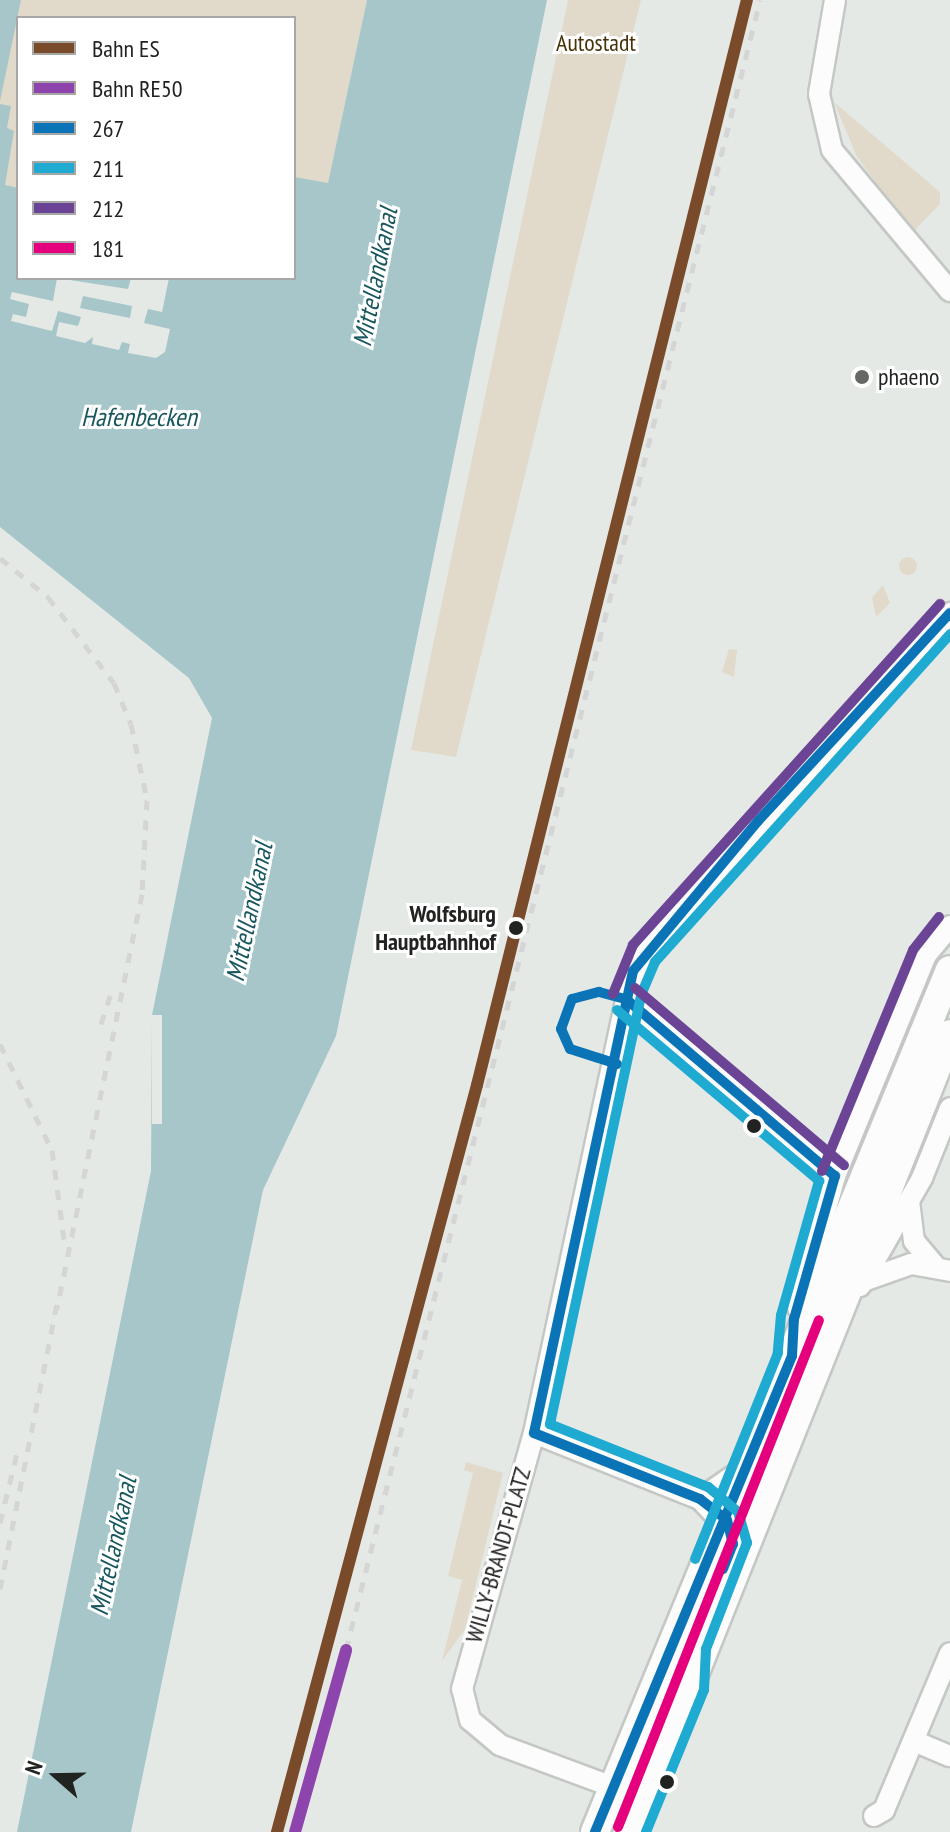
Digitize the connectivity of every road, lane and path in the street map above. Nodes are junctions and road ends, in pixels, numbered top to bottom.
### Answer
1 (835, 0) edge
2 (950, 291) edge
3 (950, 613) edge
4 (949, 930) edge
5 (950, 970) edge
6 (626, 999) junction
7 (950, 1034) edge
8 (950, 1108) edge
9 (835, 1176) junction
10 (909, 1201) junction
11 (942, 1268) edge
12 (863, 1281) junction
13 (832, 1325) junction
14 (792, 1356) junction
15 (534, 1433) junction
16 (749, 1466) junction
17 (700, 1499) junction
18 (727, 1520) junction
19 (950, 1653) edge
20 (691, 1686) junction
21 (914, 1741) junction
22 (950, 1756) edge
23 (650, 1786) junction
24 (613, 1787) junction
25 (874, 1816) dead end
26 (595, 1832) edge
27 (631, 1832) edge

1 - 2 street
3 - 6 street, WILLY-BRANDT-PLATZ
4 - 9 street
5 - 14 main road
6 - 9 street
6 - 15 street, WILLY-BRANDT-PLATZ
7 - 13 main road
8 - 10 street
9 - 14 street
10 - 11 street
10 - 12 street
11 - 12 street
12 - 13 street
13 - 20 main road
14 - 16 main road
15 - 17 street, WILLY-BRANDT-PLATZ
15 - 24 street, WILLY-BRANDT-PLATZ
16 - 17 street
16 - 18 main road
17 - 18 street, WILLY-BRANDT-PLATZ
18 - 20 street
18 - 24 main road
19 - 21 street
20 - 23 main road
21 - 22 street
21 - 25 street
23 - 24 street, WILLY-BRANDT-PLATZ
23 - 27 main road
24 - 26 main road

